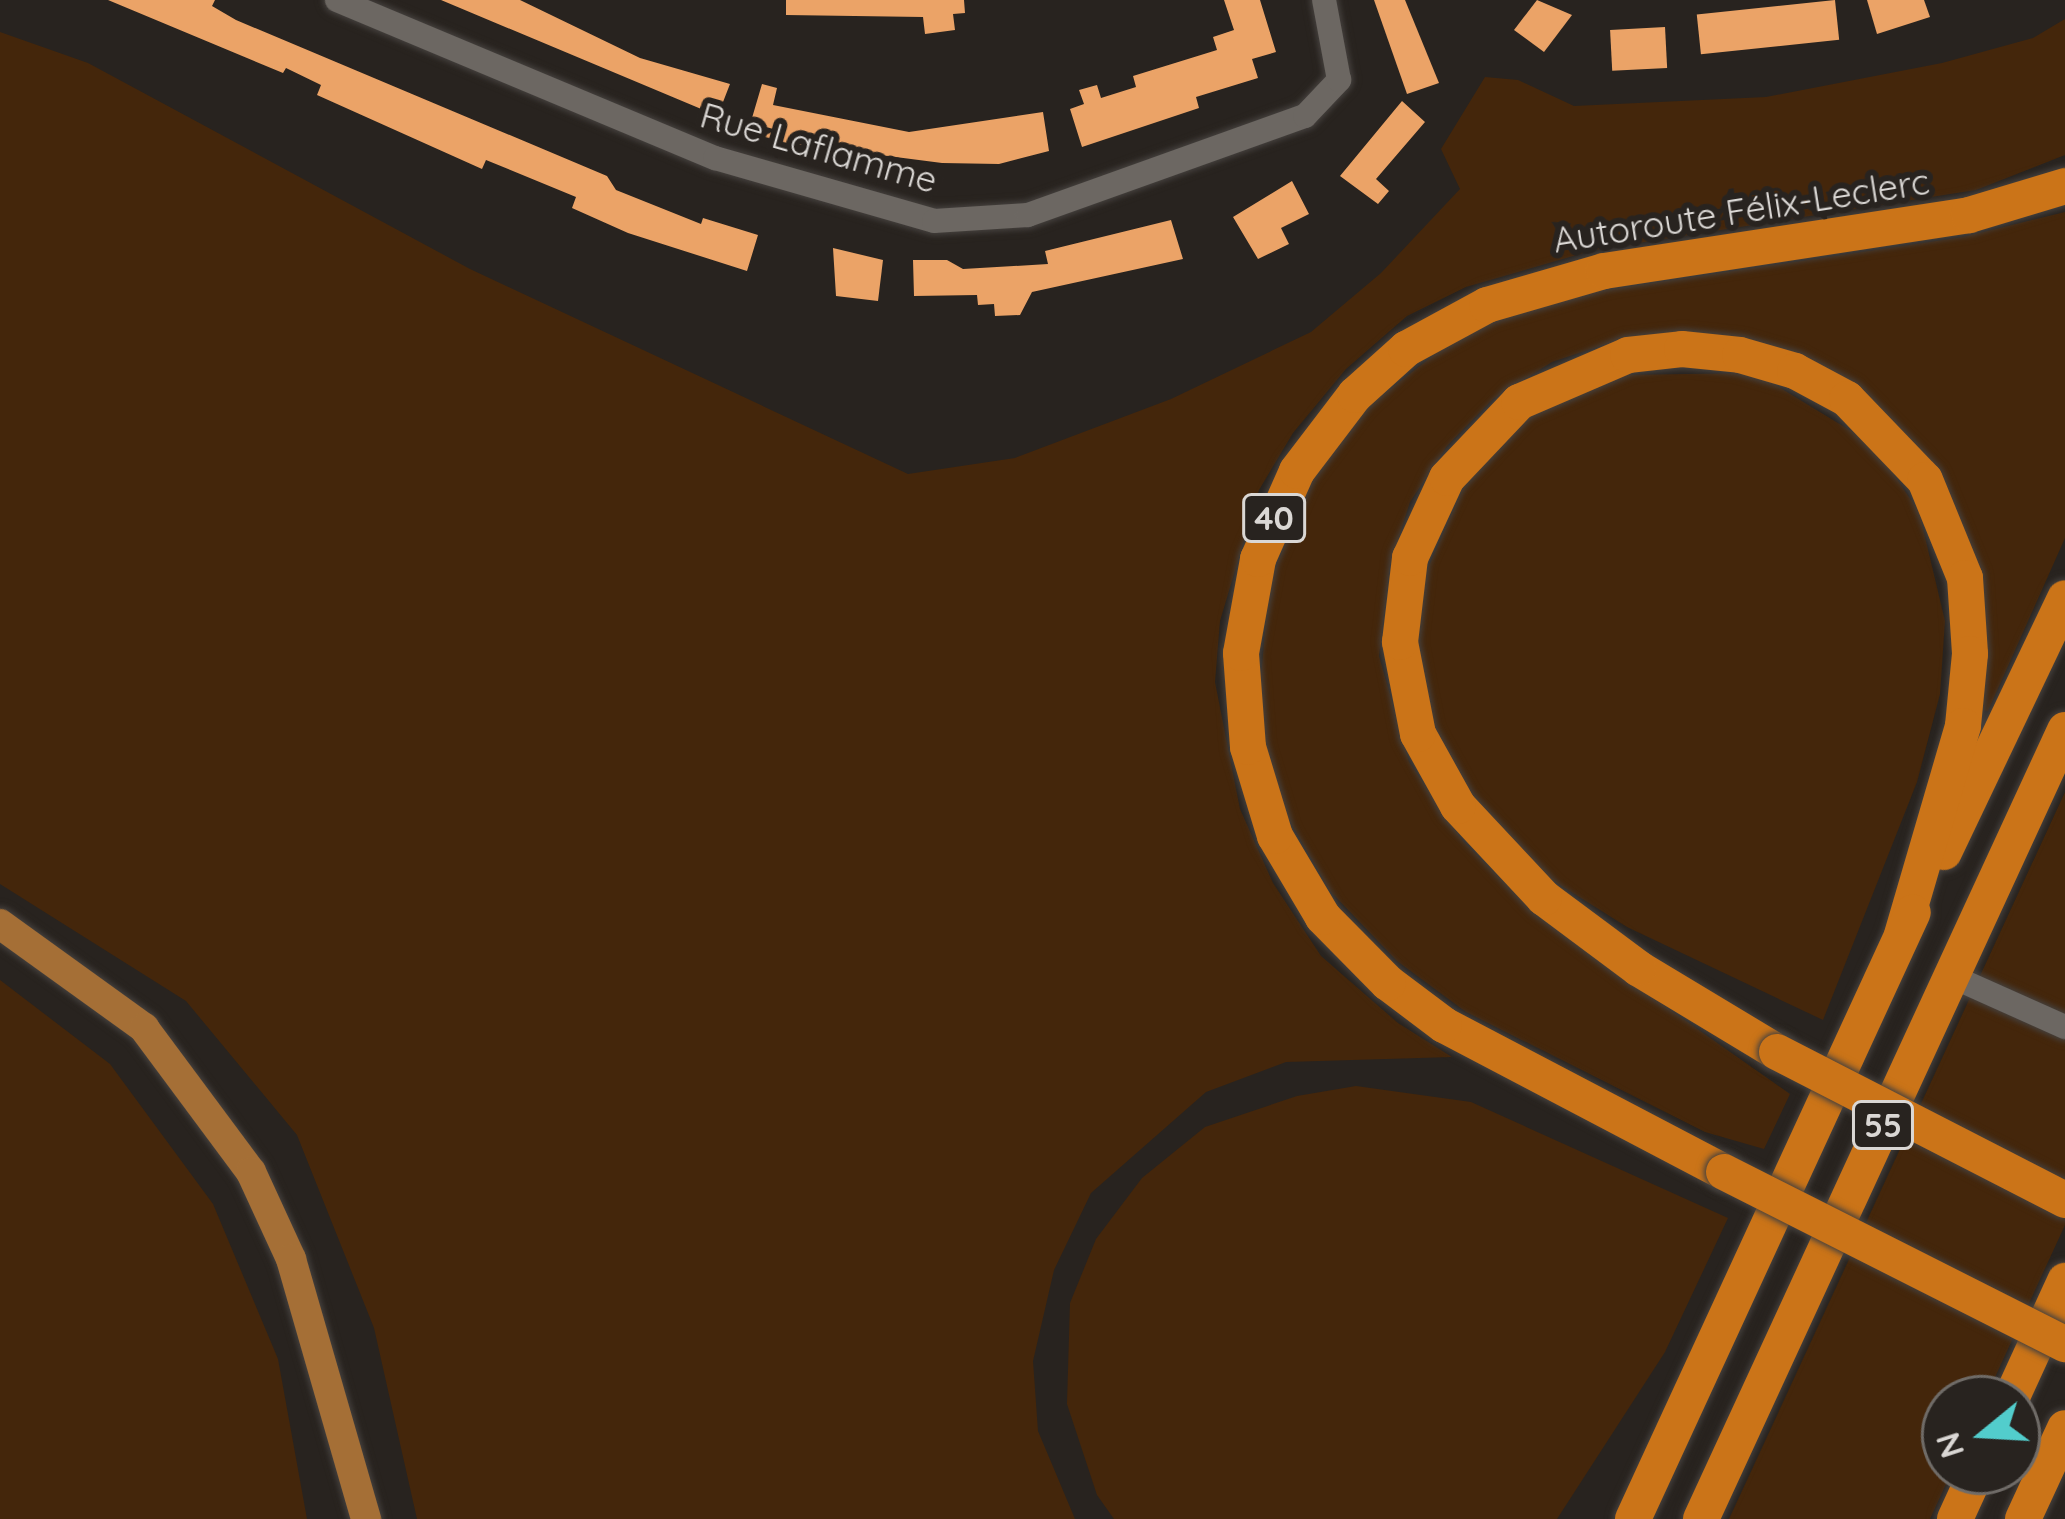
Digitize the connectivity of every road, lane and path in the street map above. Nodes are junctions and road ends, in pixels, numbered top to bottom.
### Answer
1 (337, 0) edge
2 (1324, 0) edge
3 (2065, 186) edge
4 (2065, 598) edge
5 (2065, 730) edge
6 (0, 924) edge
7 (1902, 934) junction
8 (1952, 976) junction
9 (2065, 1027) edge
10 (2065, 1200) edge
11 (2065, 1281) edge
12 (2065, 1344) edge
13 (2022, 1375) edge
14 (2065, 1428) edge
15 (366, 1519) edge
16 (1633, 1519) edge
17 (1700, 1519) edge
18 (2023, 1519) edge

1 - 2 street, Rue Laflamme
3 - 12 highway, Autoroute Félix-Leclerc / 40, bridge
4 - 7 highway
5 - 8 highway, 55
6 - 15 main road
7 - 10 highway, bridge
7 - 16 highway
8 - 9 street
8 - 17 highway, 55
11 - 13 highway
14 - 18 highway

